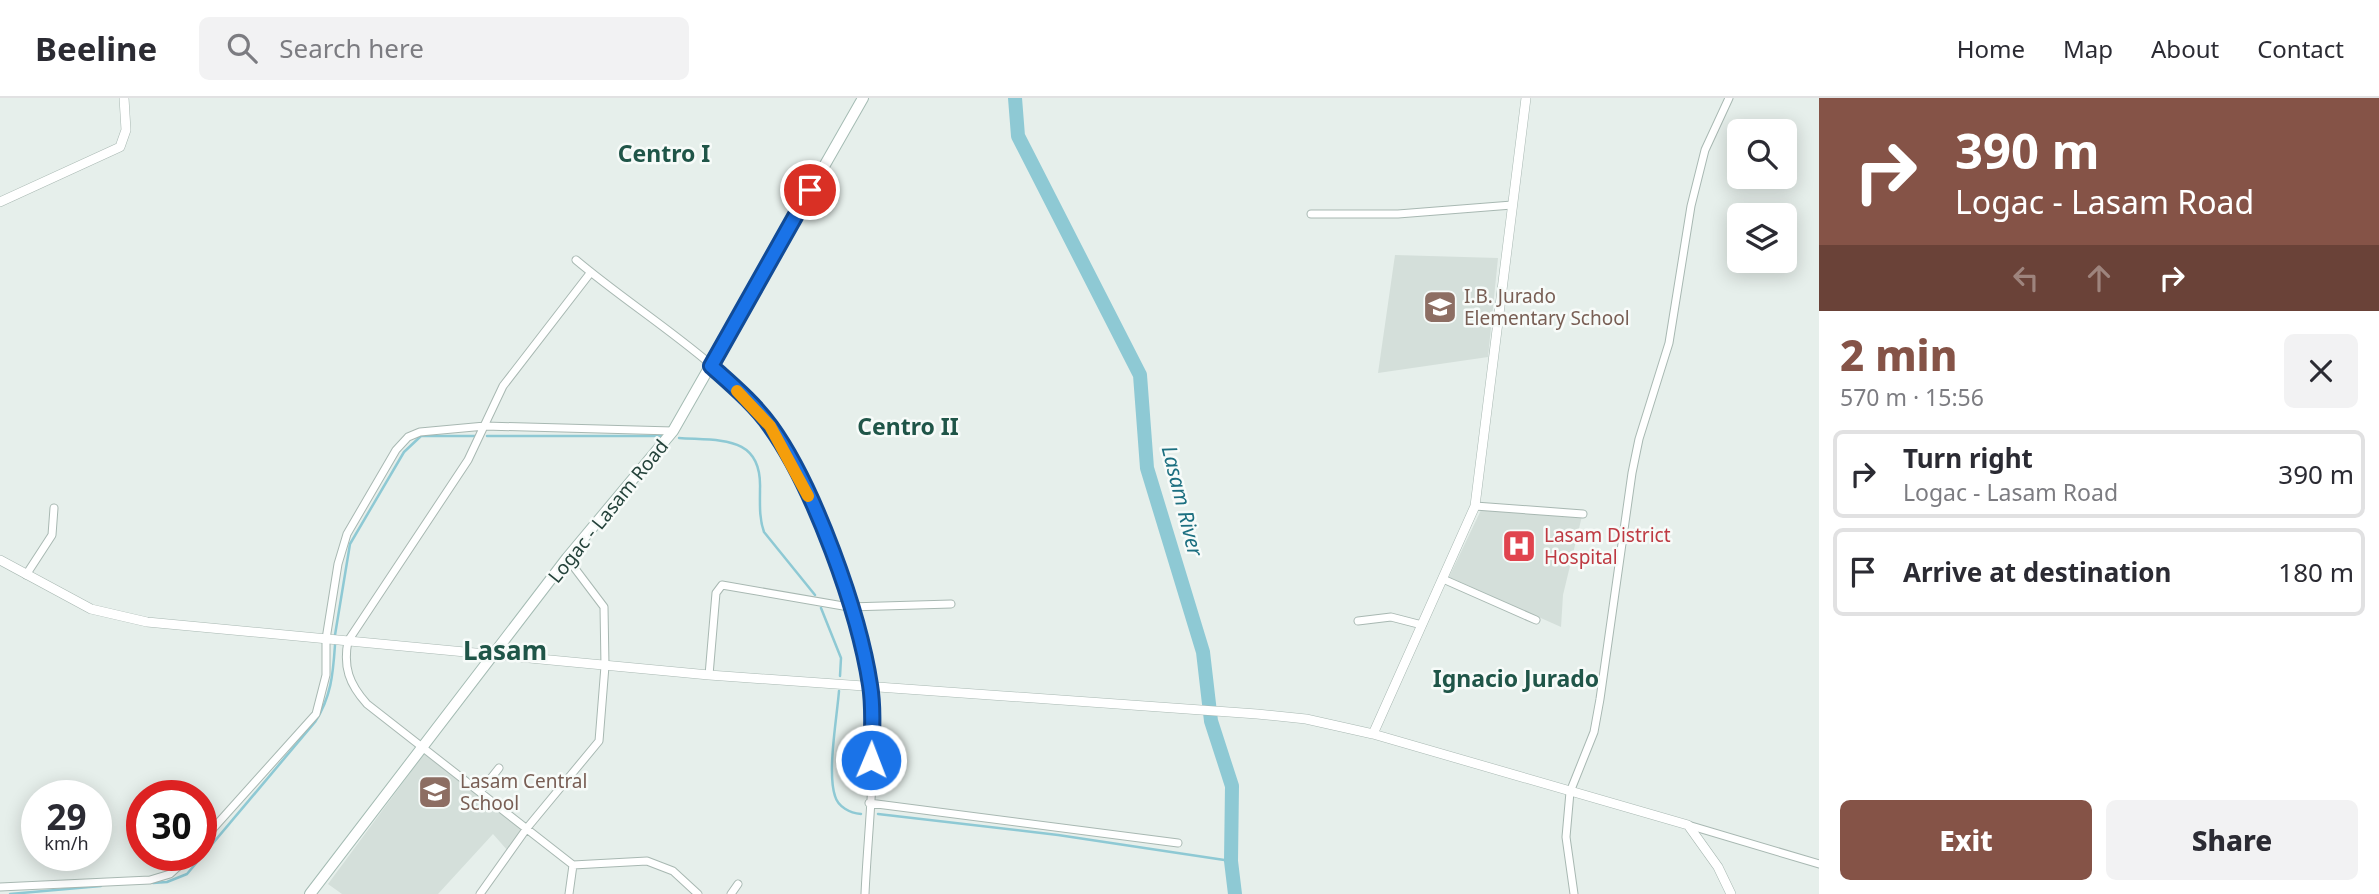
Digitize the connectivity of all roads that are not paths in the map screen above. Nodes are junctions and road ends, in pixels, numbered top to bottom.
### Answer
1 (124, 98) edge
2 (863, 98) edge
3 (1526, 98) edge
4 (1729, 98) edge
5 (0, 202) edge
6 (1512, 205) junction
7 (1311, 214) dead end
8 (576, 260) dead end
9 (591, 272) junction
10 (711, 366) junction
11 (485, 426) junction
12 (673, 431) junction
13 (1475, 506) junction
14 (54, 508) dead end
15 (1583, 514) dead end
16 (567, 558) junction
17 (0, 561) edge
18 (26, 575) junction
19 (1443, 579) junction
20 (951, 604) dead end
21 (849, 607) junction
22 (1536, 620) dead end
23 (1358, 621) dead end
24 (1422, 625) junction
25 (326, 639) junction
26 (348, 641) junction
27 (495, 654) junction
28 (605, 666) junction
29 (709, 675) junction
30 (870, 686) junction
31 (1373, 734) junction
32 (421, 747) junction
33 (499, 768) dead end
34 (480, 792) junction
35 (1570, 792) junction
36 (869, 803) junction
37 (217, 824) edge
38 (1688, 825) junction
39 (527, 828) junction
40 (1178, 844) dead end
41 (1819, 864) edge
42 (573, 865) junction
43 (173, 871) edge
44 (738, 884) dead end
45 (0, 887) edge
46 (5, 894) edge
47 (310, 894) edge
48 (480, 894) edge
49 (569, 894) edge
50 (698, 894) edge
51 (731, 894) edge
52 (864, 894) edge
53 (1574, 894) edge
54 (1731, 894) edge

1 - 5 street
2 - 10 main road, Logac - Lasam Road
3 - 6 street
4 - 35 street
6 - 7 street
6 - 13 street
8 - 9 street
9 - 10 street
9 - 11 street
10 - 12 main road, Logac - Lasam Road
10 - 21 street
11 - 12 street
11 - 25 street
11 - 26 street
12 - 16 main road, Logac - Lasam Road
13 - 15 street
13 - 19 street
14 - 18 street
16 - 27 main road, Logac - Lasam Road
16 - 28 street
17 - 18 street
18 - 25 street
19 - 22 street
19 - 24 street
20 - 21 street
21 - 29 street
21 - 30 street
23 - 24 street
24 - 31 street
25 - 26 street
25 - 37 street
26 - 27 street
26 - 32 street
27 - 28 street
27 - 32 main road, Logac - Lasam Road
28 - 29 street
28 - 39 street
29 - 30 street
30 - 31 street
30 - 36 street
31 - 35 street
32 - 34 street
32 - 47 main road, Logac - Lasam Road
33 - 34 street
34 - 39 street
35 - 38 street
35 - 53 street
36 - 40 street
36 - 52 street
38 - 41 street
38 - 54 street
39 - 42 street
39 - 48 street
42 - 49 street
42 - 50 street
43 - 45 street
44 - 51 street
45 - 46 street

